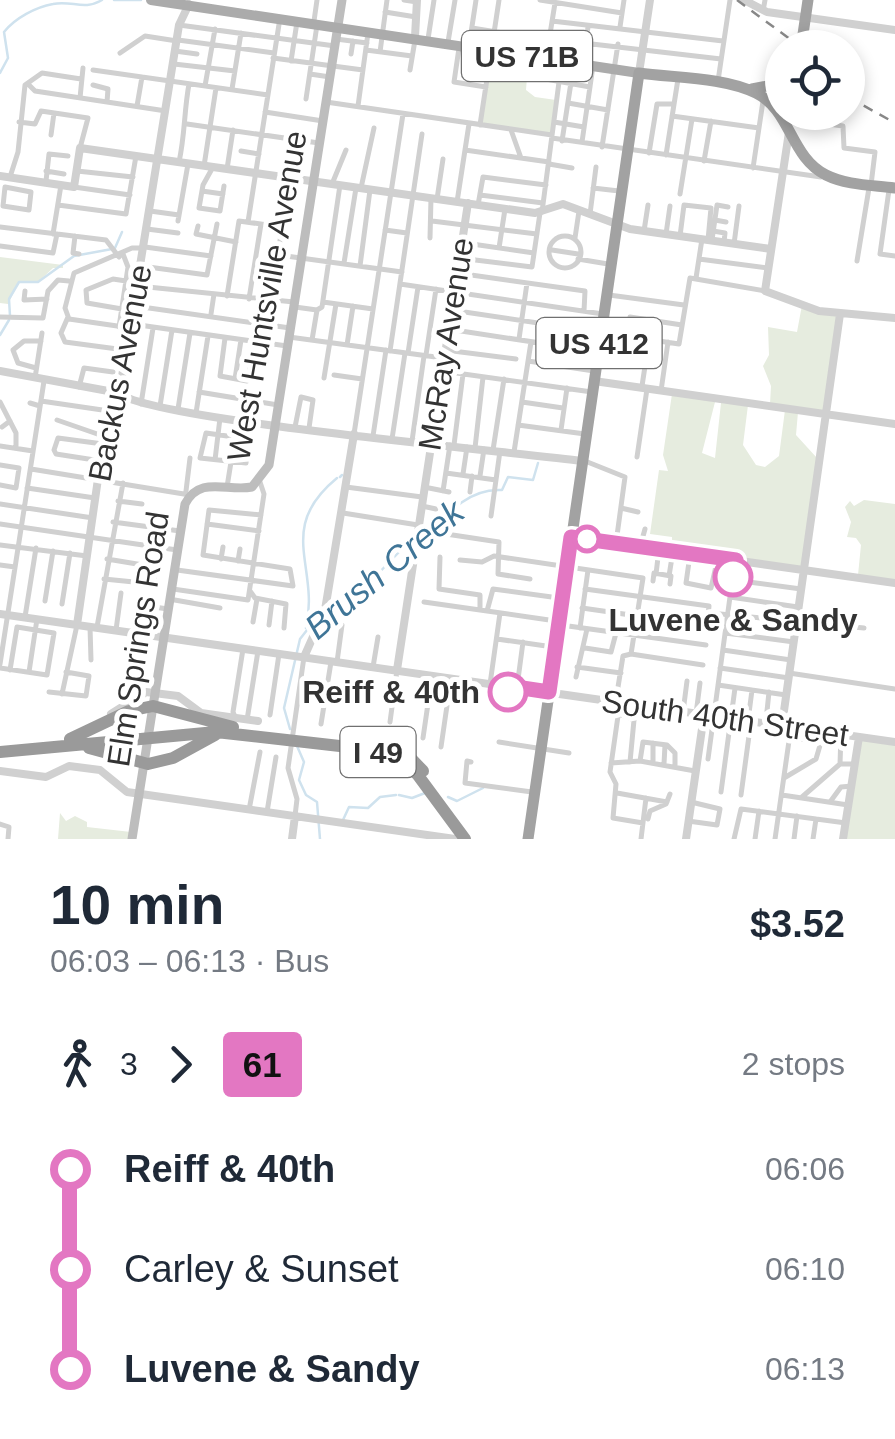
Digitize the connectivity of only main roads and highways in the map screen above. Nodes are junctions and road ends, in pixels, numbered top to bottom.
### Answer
1 (151, 0) edge
2 (342, 0) edge
3 (808, 0) edge
4 (185, 5) edge
5 (338, 25) junction
6 (804, 30) edge
7 (636, 76) junction
8 (765, 92) edge
9 (760, 94) junction
10 (765, 98) edge
11 (795, 130) edge
12 (892, 188) edge
13 (188, 493) joint
14 (155, 701) junction
15 (232, 726) junction
16 (296, 728) junction
17 (321, 728) road end
18 (65, 739) junction
19 (377, 740) dead end
20 (0, 749) edge
21 (144, 764) junction
22 (425, 774) junction
23 (132, 839) edge
24 (468, 839) edge
25 (528, 839) edge

1 - 4 main road, US 71B
2 - 5 main road, West Huntsville Avenue
3 - 6 highway
4 - 5 main road, US 71B
5 - 7 main road, US 71B
5 - 13 main road, West Huntsville Avenue
7 - 9 highway, US 71B
7 - 25 highway, US 412
8 - 9 highway
9 - 10 highway
11 - 12 highway
13 - 14 main road, Elm Springs Road
14 - 15 highway
14 - 18 highway
14 - 21 main road, Elm Springs Road
15 - 16 highway, I 49
15 - 18 highway, I 49
15 - 21 highway
15 - 24 highway, I 49
16 - 17 highway
16 - 22 highway, I 49
18 - 20 highway, I 49
18 - 21 highway
19 - 22 highway
21 - 23 main road, Elm Springs Road
22 - 24 highway, I 49

